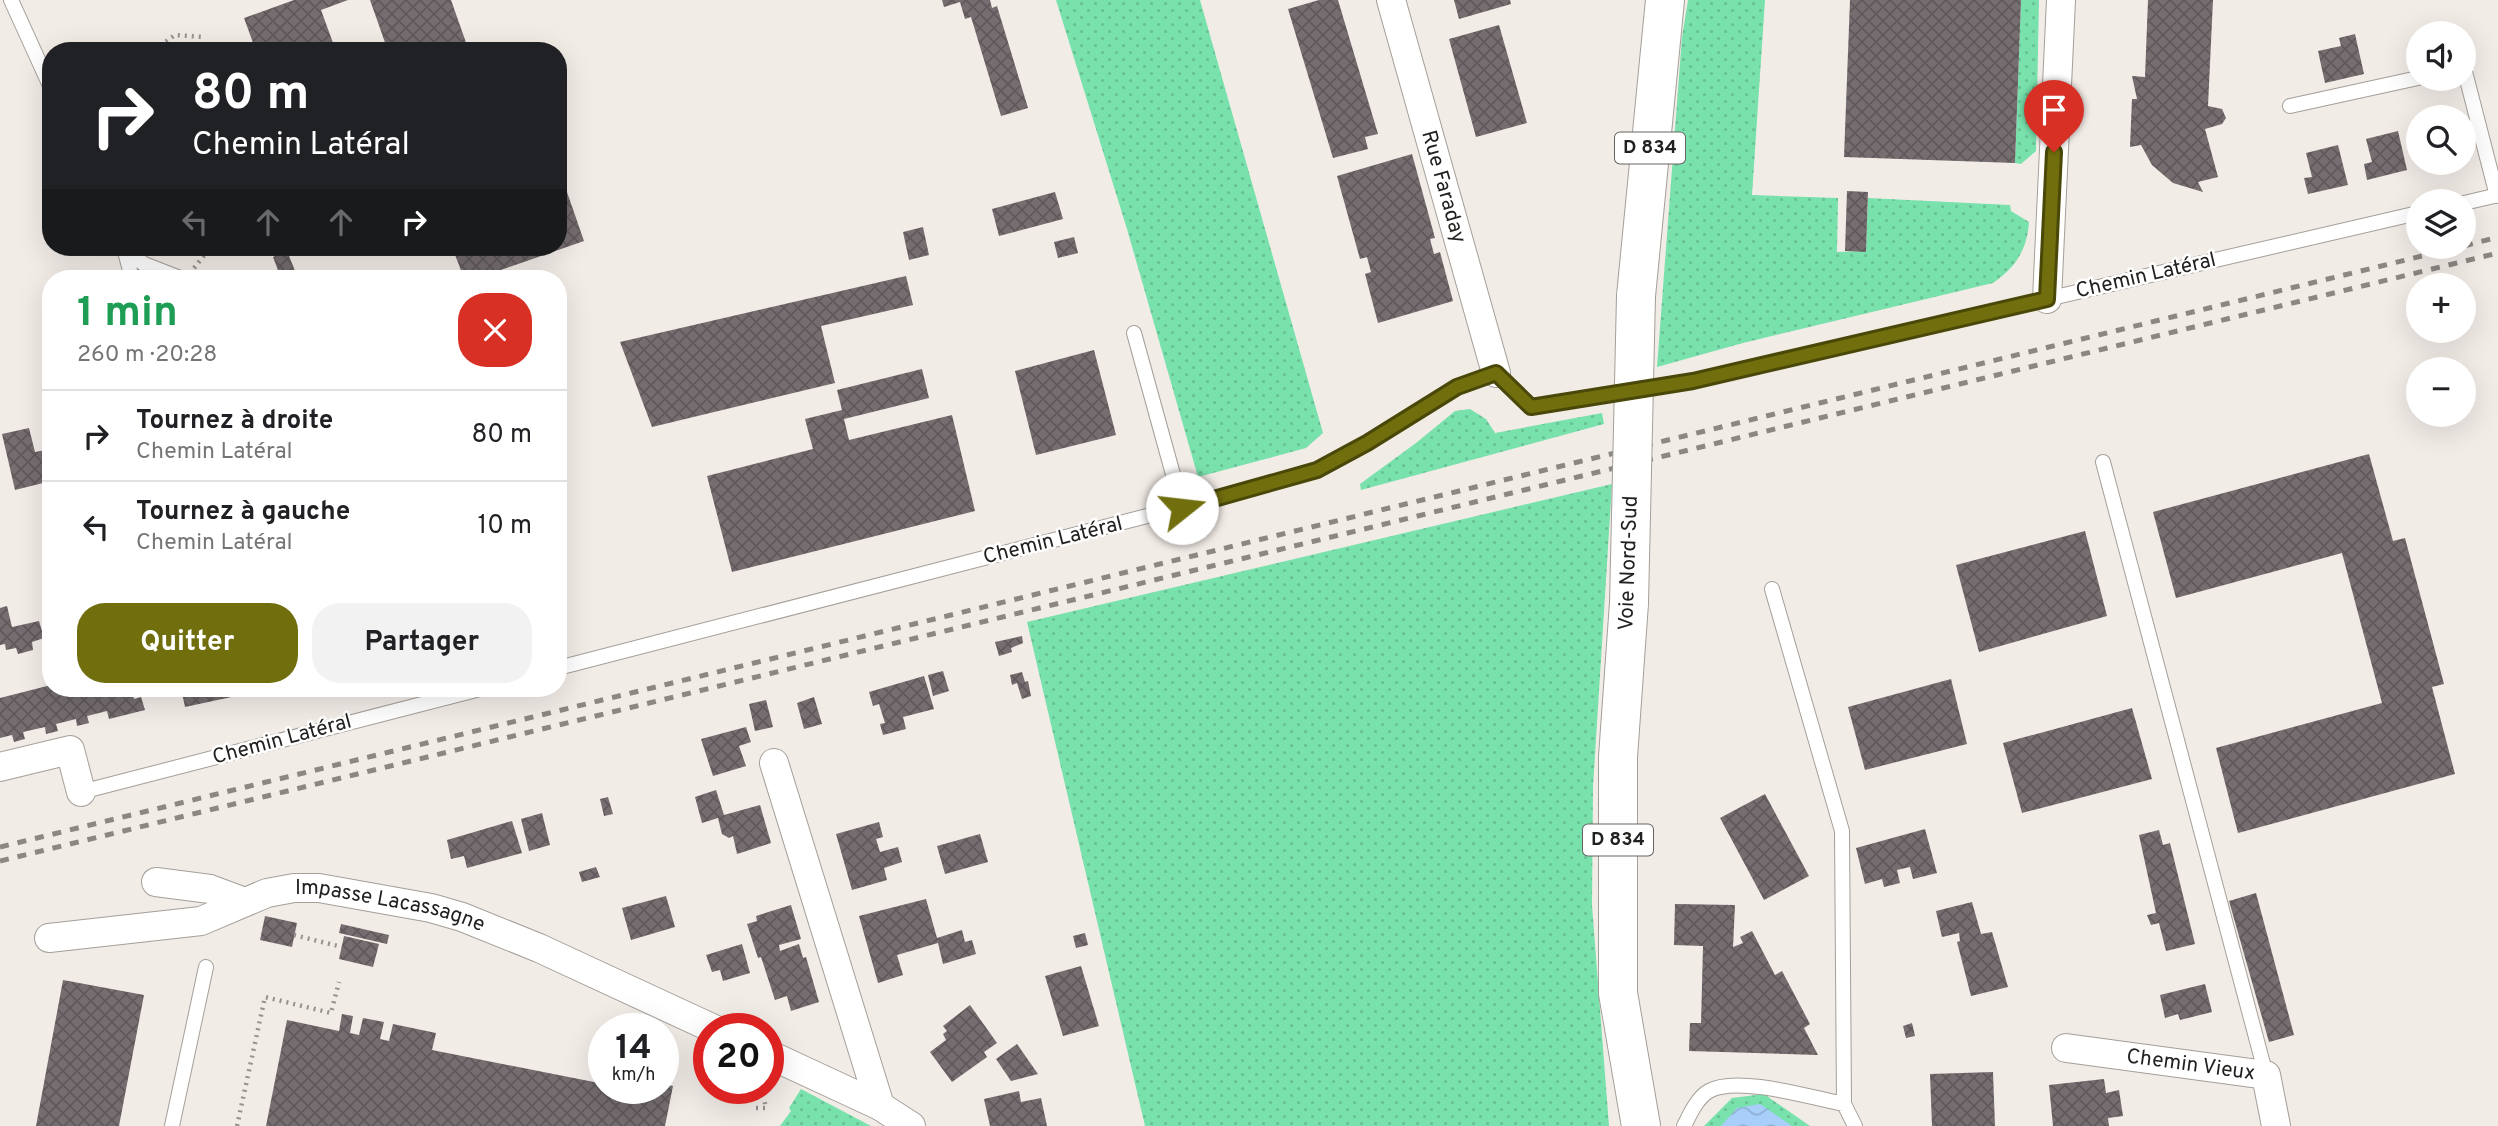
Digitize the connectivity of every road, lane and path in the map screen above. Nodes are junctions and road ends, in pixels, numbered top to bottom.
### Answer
1 (11, 0) edge
2 (1391, 0) edge
3 (1665, 0) edge
4 (2062, 0) edge
5 (203, 37) dead end
6 (165, 42) edge
7 (42, 68) edge
8 (2406, 81) edge
9 (2470, 91) edge
10 (2290, 106) dead end
11 (2497, 195) edge
12 (2476, 200) edge
13 (2406, 217) edge
14 (134, 256) edge
15 (204, 256) edge
16 (159, 270) edge
17 (193, 270) dead end
18 (2047, 299) junction
19 (1134, 333) dead end
20 (1496, 373) junction
21 (2103, 462) dead end
22 (1182, 508) junction
23 (1772, 589) dead end
24 (567, 666) edge
25 (449, 697) edge
26 (774, 763) dead end
27 (0, 767) edge
28 (81, 792) joint
29 (156, 881) dead end
30 (245, 902) junction
31 (294, 935) dead end
32 (49, 938) dead end
33 (342, 947) dead end
34 (206, 967) dead end
35 (339, 982) dead end
36 (693, 1019) edge
37 (2066, 1048) dead end
38 (784, 1061) edge
39 (2266, 1075) junction
40 (765, 1104) edge
41 (1844, 1104) junction
42 (880, 1106) junction
43 (756, 1108) dead end
44 (172, 1126) edge
45 (237, 1126) edge
46 (911, 1126) edge
47 (1641, 1126) edge
48 (1684, 1126) edge
49 (1855, 1126) edge
50 (2276, 1126) edge

1 - 7 lane
2 - 20 street, Rue Faraday
3 - 47 main road, Voie Nord-Sud / D 834, bridge
4 - 18 street
5 - 6 path
8 - 10 lane
9 - 11 lane
11 - 12 lane
13 - 18 lane, Chemin Latéral
14 - 16 lane
15 - 17 path
18 - 20 lane, Chemin Latéral
19 - 22 lane
20 - 22 lane, Chemin Latéral
21 - 39 lane
22 - 24 lane, Chemin Latéral
23 - 41 lane
25 - 28 lane, Chemin Latéral
26 - 42 street
27 - 28 street
29 - 30 street
30 - 32 street, Impasse Lacassagne
30 - 36 street, Impasse Lacassagne
31 - 33 path
34 - 44 lane
35 - 45 path
37 - 39 street, Chemin Vieux
38 - 42 street
39 - 50 street, Chemin Vieux
40 - 43 path
41 - 48 lane
41 - 49 lane
42 - 46 street

